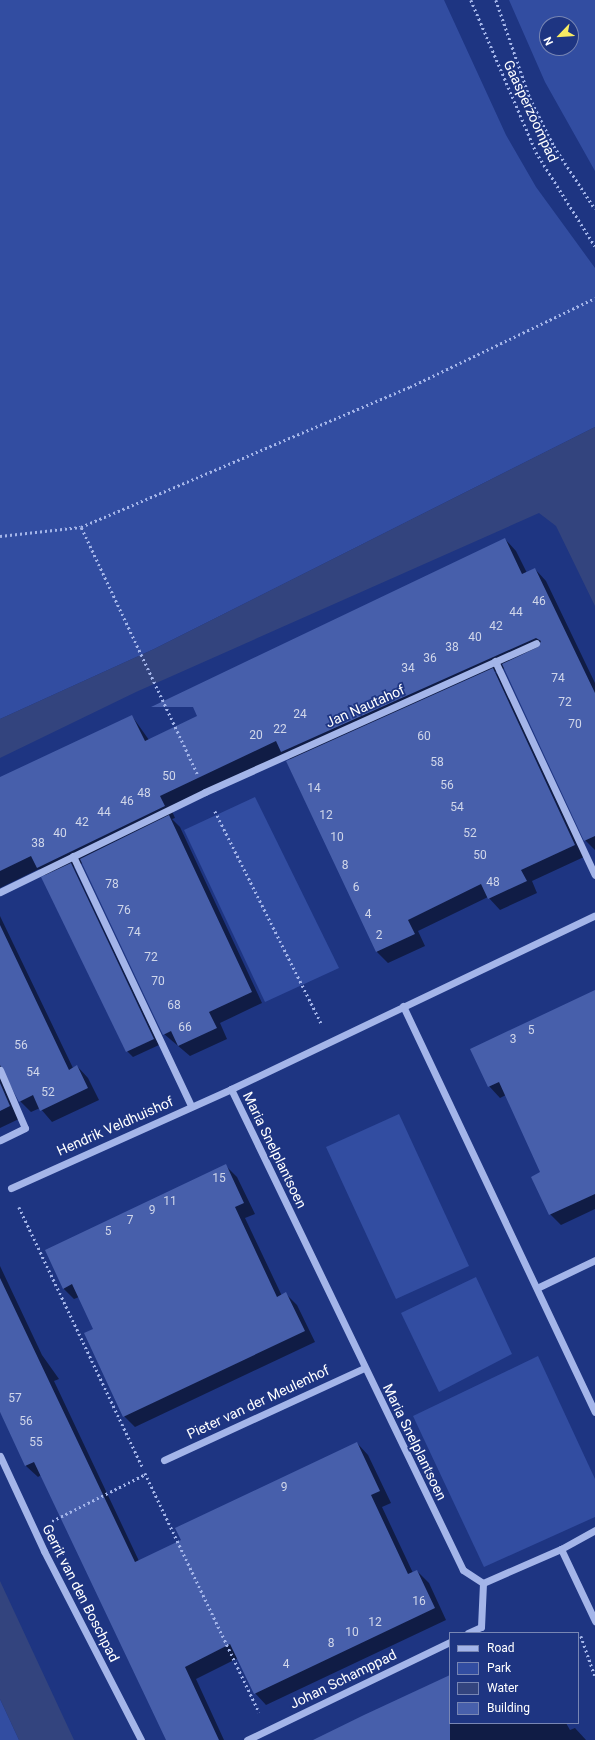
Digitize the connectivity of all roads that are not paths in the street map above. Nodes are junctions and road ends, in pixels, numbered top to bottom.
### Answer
1 (536, 643) dead end
2 (495, 662) junction
3 (73, 856) junction
4 (595, 875) edge
5 (0, 892) edge
6 (595, 915) edge
7 (403, 1006) junction
8 (0, 1070) edge
9 (231, 1089) junction
10 (191, 1106) junction
11 (0, 1140) edge
12 (11, 1188) road end
13 (595, 1260) edge
14 (539, 1287) junction
15 (364, 1368) junction
16 (595, 1412) edge
17 (0, 1456) edge
18 (164, 1460) road end
19 (595, 1530) edge
20 (561, 1549) junction
21 (483, 1583) junction
22 (595, 1621) edge
23 (470, 1632) edge
24 (449, 1642) edge
25 (141, 1740) edge
26 (247, 1740) edge

1 - 2 street, Jan Nautahof
2 - 3 street, Jan Nautahof
2 - 4 street
3 - 5 street
3 - 10 street
6 - 7 street
7 - 9 street, Maria Snelplantsoen
7 - 14 street
8 - 11 street
9 - 10 street, Hendrik Veldhuishof
9 - 15 street, Maria Snelplantsoen
10 - 12 street, Hendrik Veldhuishof
13 - 14 street
14 - 16 street
15 - 18 street, Pieter van der Meulenhof
15 - 21 street, Maria Snelplantsoen
17 - 25 street, Gerrit van den Boschpad
19 - 20 street
20 - 21 street
20 - 22 street
21 - 23 street
24 - 26 street, Johan Schamppad

